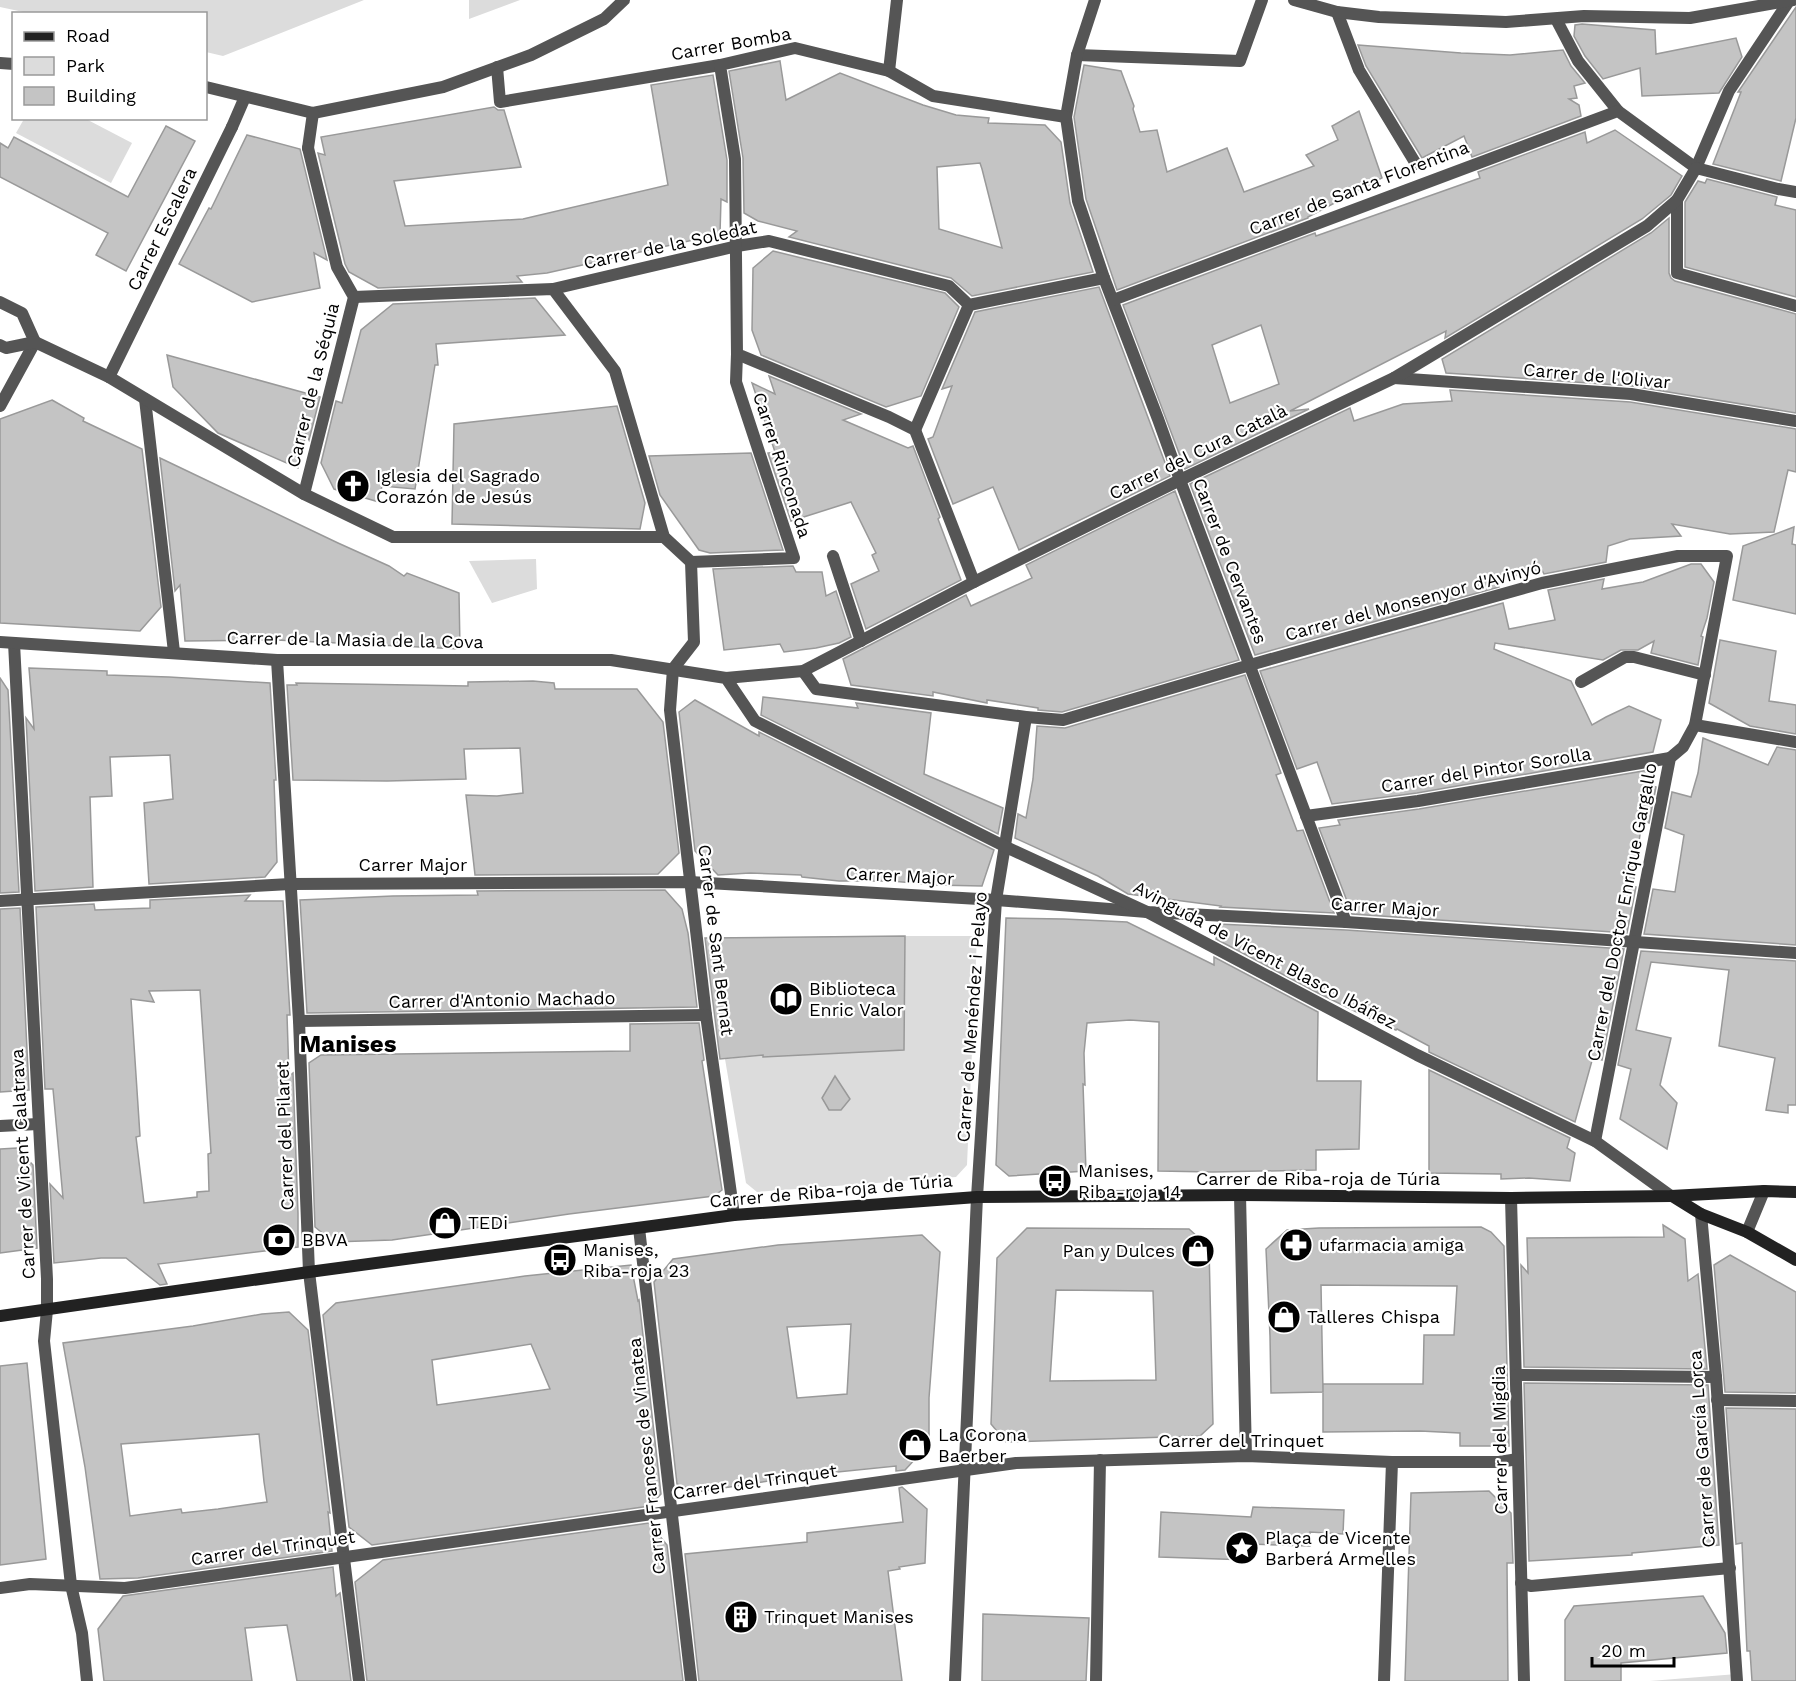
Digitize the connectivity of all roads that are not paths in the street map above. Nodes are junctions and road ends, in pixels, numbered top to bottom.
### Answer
1 (624, 0) edge
2 (897, 0) edge
3 (1095, 0) edge
4 (1262, 0) edge
5 (1294, 0) edge
6 (1791, 0) edge
7 (1337, 12) junction
8 (1556, 18) junction
9 (1077, 56) junction
10 (720, 65) junction
11 (497, 68) junction
12 (890, 71) junction
13 (207, 87) edge
14 (245, 97) junction
15 (1618, 111) junction
16 (313, 113) junction
17 (1066, 117) junction
18 (1416, 164) dead end
19 (1696, 168) junction
20 (1796, 192) edge
21 (1677, 201) junction
22 (737, 246) junction
23 (1104, 278) junction
24 (553, 289) junction
25 (354, 297) junction
26 (1113, 300) junction
27 (0, 302) edge
28 (969, 305) junction
29 (1796, 306) edge
30 (34, 342) junction
31 (0, 345) edge
32 (737, 354) junction
33 (109, 377) junction
34 (1394, 378) junction
35 (145, 399) junction
36 (0, 406) edge
37 (1796, 421) edge
38 (915, 430) junction
39 (1180, 480) junction
40 (304, 494) junction
41 (664, 537) junction
42 (1727, 555) joint
43 (833, 556) dead end
44 (691, 562) junction
45 (974, 582) junction
46 (861, 641) junction
47 (0, 642) edge
48 (14, 643) junction
49 (174, 652) junction
50 (277, 660) junction
51 (1250, 665) junction
52 (673, 669) junction
53 (803, 671) junction
54 (1705, 675) junction
55 (726, 678) junction
56 (1581, 682) dead end
57 (1026, 717) junction
58 (1695, 725) junction
59 (1796, 742) edge
60 (1670, 758) junction
61 (1306, 816) junction
62 (1006, 847) junction
63 (690, 882) junction
64 (290, 884) junction
65 (28, 899) junction
66 (996, 900) junction
67 (0, 901) edge
68 (1147, 912) junction
69 (1346, 922) junction
70 (1634, 942) junction
71 (1796, 953) edge
72 (706, 1015) junction
73 (299, 1021) junction
74 (38, 1124) junction
75 (0, 1126) edge
76 (1594, 1141) junction
77 (1764, 1191) junction
78 (1796, 1192) edge
79 (1240, 1195) junction
80 (1671, 1196) junction
81 (977, 1197) junction
82 (1511, 1198) junction
83 (1701, 1214) junction
84 (734, 1215) junction
85 (639, 1228) junction
86 (1747, 1232) junction
87 (1796, 1260) edge
88 (309, 1272) junction
89 (47, 1310) junction
90 (0, 1316) edge
91 (1516, 1375) junction
92 (1716, 1377) junction
93 (1717, 1400) junction
94 (1796, 1401) edge
95 (1246, 1456) junction
96 (1518, 1459) junction
97 (1100, 1460) junction
98 (1392, 1462) junction
99 (964, 1470) junction
100 (670, 1512) junction
101 (345, 1556) junction
102 (1730, 1568) junction
103 (1521, 1583) junction
104 (71, 1585) junction
105 (0, 1588) edge
106 (87, 1681) edge
107 (359, 1681) edge
108 (691, 1681) edge
109 (955, 1681) edge
110 (1096, 1681) edge
111 (1384, 1681) edge
112 (1524, 1681) edge
113 (1737, 1681) edge

1 - 11 street
2 - 12 street
3 - 9 street, Carrer de Cervantes
4 - 9 street
5 - 7 street
6 - 8 street
6 - 19 street, Carrer del Cura Català
7 - 8 street
7 - 18 street
8 - 15 street
9 - 17 street, Carrer de Cervantes
10 - 11 street, Carrer Bomba
10 - 12 street, Carrer Bomba
10 - 22 street
11 - 16 street
12 - 17 street, Carrer Bomba
13 - 14 street
14 - 16 street
14 - 33 street, Carrer Escalera
15 - 19 street
15 - 26 street, Carrer de Santa Florentina
16 - 25 street, Carrer de la Séquia
17 - 23 street, Carrer de Cervantes
19 - 20 street
19 - 21 street, Carrer del Cura Català
21 - 29 street
21 - 34 street, Carrer del Cura Català
22 - 24 street, Carrer de la Soledat
22 - 28 street, Carrer de la Soledat
22 - 32 street
23 - 26 street, Carrer de Cervantes
23 - 28 street
24 - 25 street, Carrer de la Soledat
24 - 41 street
25 - 40 street, Carrer de la Séquia
26 - 39 street, Carrer de Cervantes
27 - 30 street
28 - 38 street
30 - 31 street
30 - 33 street
30 - 36 street
32 - 38 street
32 - 44 street, Carrer Rinconada
33 - 35 street
34 - 37 street, Carrer de l'Olivar
34 - 39 street, Carrer del Cura Català
35 - 40 street
35 - 49 street
38 - 45 street
39 - 45 street, Carrer del Cura Català
39 - 51 street, Carrer de Cervantes
40 - 41 street
41 - 44 street
42 - 51 street, Carrer del Monsenyor d'Avinyó
42 - 54 street, Carrer del Doctor Enrique Gargallo
43 - 46 street
44 - 52 street
45 - 46 street, Carrer del Cura Català
46 - 53 street, Carrer del Cura Català
47 - 48 street, Carrer de la Masia de la Cova
48 - 49 street, Carrer de la Masia de la Cova
48 - 65 street, Carrer de Vicent Calatrava
49 - 50 street, Carrer de la Masia de la Cova
50 - 52 street, Carrer de la Masia de la Cova
50 - 64 street, Carrer del Pilaret
51 - 57 street, Carrer del Monsenyor d'Avinyó
51 - 61 street, Carrer de Cervantes
52 - 55 street, Carrer del Cura Català
52 - 63 street, Carrer de Sant Bernat
53 - 55 street, Carrer del Cura Català
53 - 57 street, Carrer del Monsenyor d'Avinyó
54 - 56 street
54 - 58 street, Carrer del Doctor Enrique Gargallo
55 - 62 street, Avinguda de Vicent Blasco Ibáñez
57 - 62 street, Carrer de Menéndez i Pelayo
58 - 59 street
58 - 60 street, Carrer del Doctor Enrique Gargallo
60 - 61 street, Carrer del Pintor Sorolla
60 - 70 street, Carrer del Doctor Enrique Gargallo
61 - 69 street, Carrer de Cervantes
62 - 66 street, Carrer de Menéndez i Pelayo
62 - 68 street, Avinguda de Vicent Blasco Ibáñez
63 - 64 street, Carrer Major
63 - 66 street, Carrer Major
63 - 72 street, Carrer de Sant Bernat
64 - 65 street, Carrer Major
64 - 73 street, Carrer del Pilaret
65 - 67 street, Carrer Major
65 - 74 street, Carrer de Vicent Calatrava
66 - 68 street, Carrer Major
66 - 81 street, Carrer de Menéndez i Pelayo
68 - 69 street, Carrer Major
68 - 76 street, Avinguda de Vicent Blasco Ibáñez
69 - 70 street, Carrer Major
70 - 71 street, Carrer Major
70 - 76 street, Carrer del Doctor Enrique Gargallo
72 - 73 street, Carrer d'Antonio Machado
72 - 84 street, Carrer de Sant Bernat
73 - 88 street, Carrer del Pilaret
74 - 75 street
74 - 89 street, Carrer de Vicent Calatrava
76 - 80 street, Avinguda de Vicent Blasco Ibáñez
77 - 78 main road, Carrer de Riba-roja de Túria
77 - 80 main road, Carrer de Riba-roja de Túria
77 - 86 street
79 - 81 main road, Carrer de Riba-roja de Túria
79 - 82 main road, Carrer de Riba-roja de Túria
79 - 95 street
80 - 82 main road, Carrer de Riba-roja de Túria
80 - 83 main road, Avinguda de Vicent Blasco Ibáñez
81 - 84 main road, Carrer de Riba-roja de Túria
81 - 99 street, Carrer de Menéndez i Pelayo
82 - 91 street, Carrer del Migdia
83 - 86 main road, Avinguda de Vicent Blasco Ibáñez
83 - 92 street, Carrer de García Lorca
84 - 85 main road, Carrer de Riba-roja de Túria
85 - 88 main road, Carrer de Riba-roja de Túria
85 - 100 street, Carrer Francesc de Vinatea
86 - 87 main road, Avinguda de Vicent Blasco Ibáñez
88 - 89 main road, Carrer de Riba-roja de Túria
88 - 101 street, Carrer del Pilaret
89 - 90 main road, Carrer de Riba-roja de Túria
89 - 104 street, Carrer de Vicent Calatrava
91 - 92 street
91 - 96 street, Carrer del Migdia
92 - 93 street, Carrer de García Lorca
93 - 94 street
93 - 102 street, Carrer de García Lorca
95 - 97 street, Carrer del Trinquet
95 - 98 street, Carrer del Trinquet
96 - 98 street, Carrer del Trinquet
96 - 103 street, Carrer del Migdia
97 - 99 street, Carrer del Trinquet
97 - 110 street
98 - 111 street
99 - 100 street, Carrer del Trinquet
99 - 109 street, Carrer de Menéndez i Pelayo
100 - 101 street, Carrer del Trinquet
100 - 108 street, Carrer Francesc de Vinatea
101 - 104 street, Carrer del Trinquet
101 - 107 street, Carrer del Pilaret
102 - 103 street
102 - 113 street, Carrer de García Lorca
103 - 112 street, Carrer del Migdia
104 - 105 street, Carrer del Trinquet
104 - 106 street, Carrer de Vicent Calatrava

